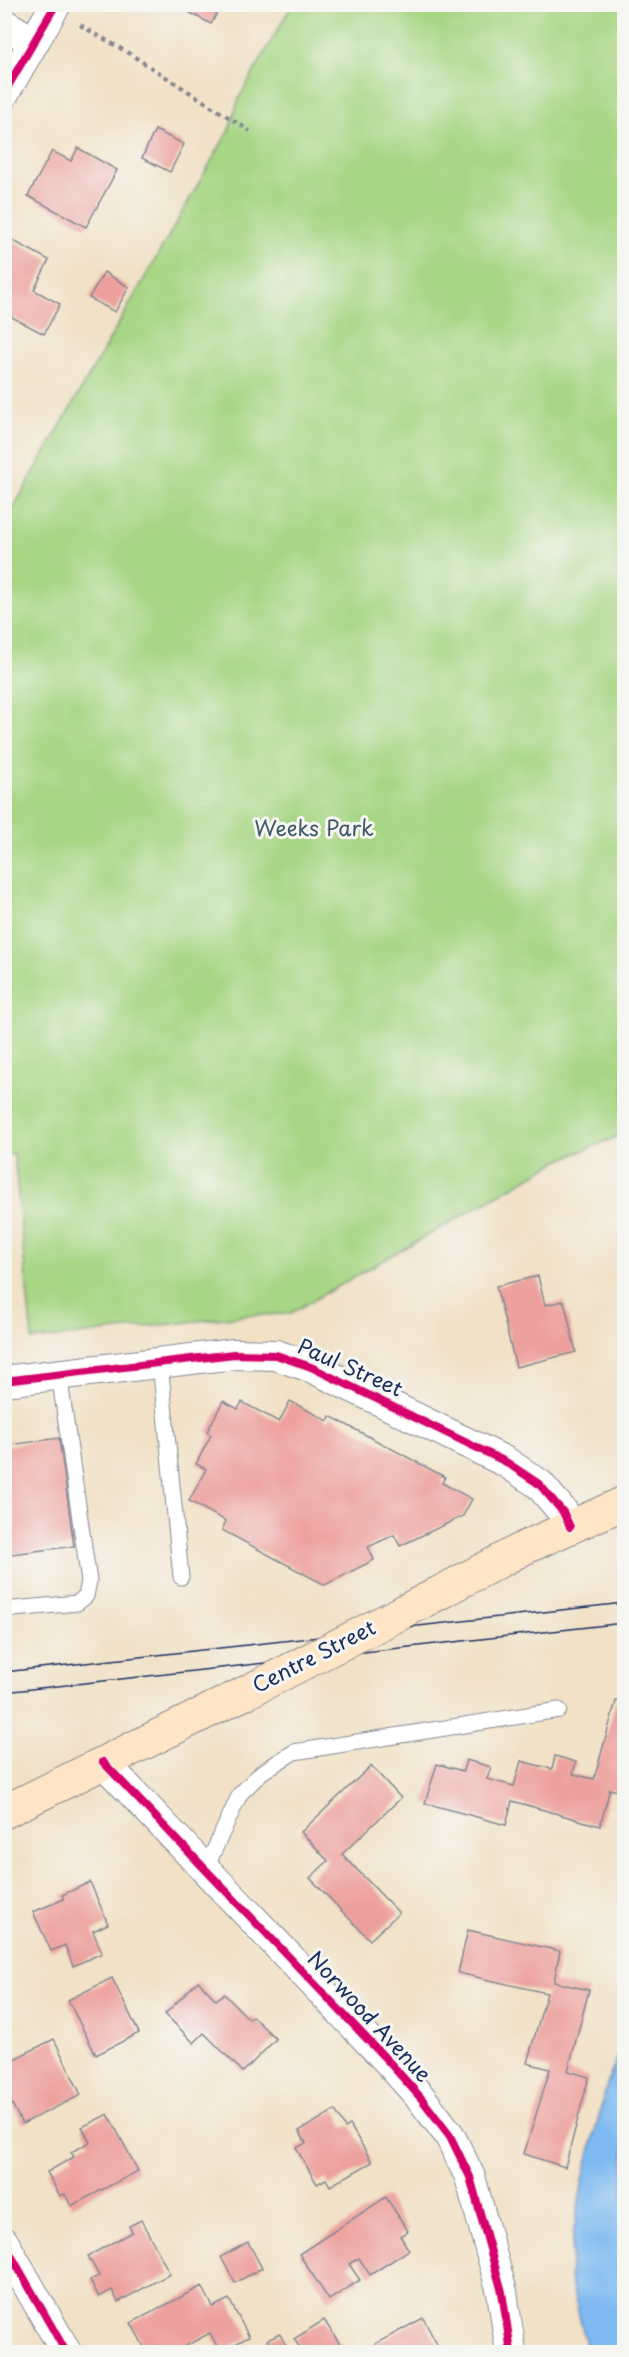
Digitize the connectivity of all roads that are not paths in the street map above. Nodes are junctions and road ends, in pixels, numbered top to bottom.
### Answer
1 (54, 7) edge
2 (4, 24) edge
3 (34, 42) junction
4 (4, 93) edge
5 (160, 1363) junction
6 (59, 1374) junction
7 (4, 1381) edge
8 (624, 1503) edge
9 (570, 1527) junction
10 (181, 1577) dead end
11 (4, 1610) edge
12 (559, 1710) dead end
13 (102, 1762) junction
14 (4, 1812) edge
15 (205, 1870) junction
16 (4, 2243) edge
17 (66, 2352) edge
18 (511, 2352) edge

1 - 3 street
2 - 3 street
3 - 4 street
5 - 6 street, Paul Street
5 - 9 street, Paul Street
5 - 10 lane
6 - 7 street, Paul Street
6 - 11 lane
8 - 9 main road, Centre Street
9 - 13 main road, Centre Street, bridge
12 - 15 lane
13 - 14 main road, Centre Street
13 - 15 street, Norwood Avenue
15 - 18 street, Norwood Avenue
16 - 17 street

